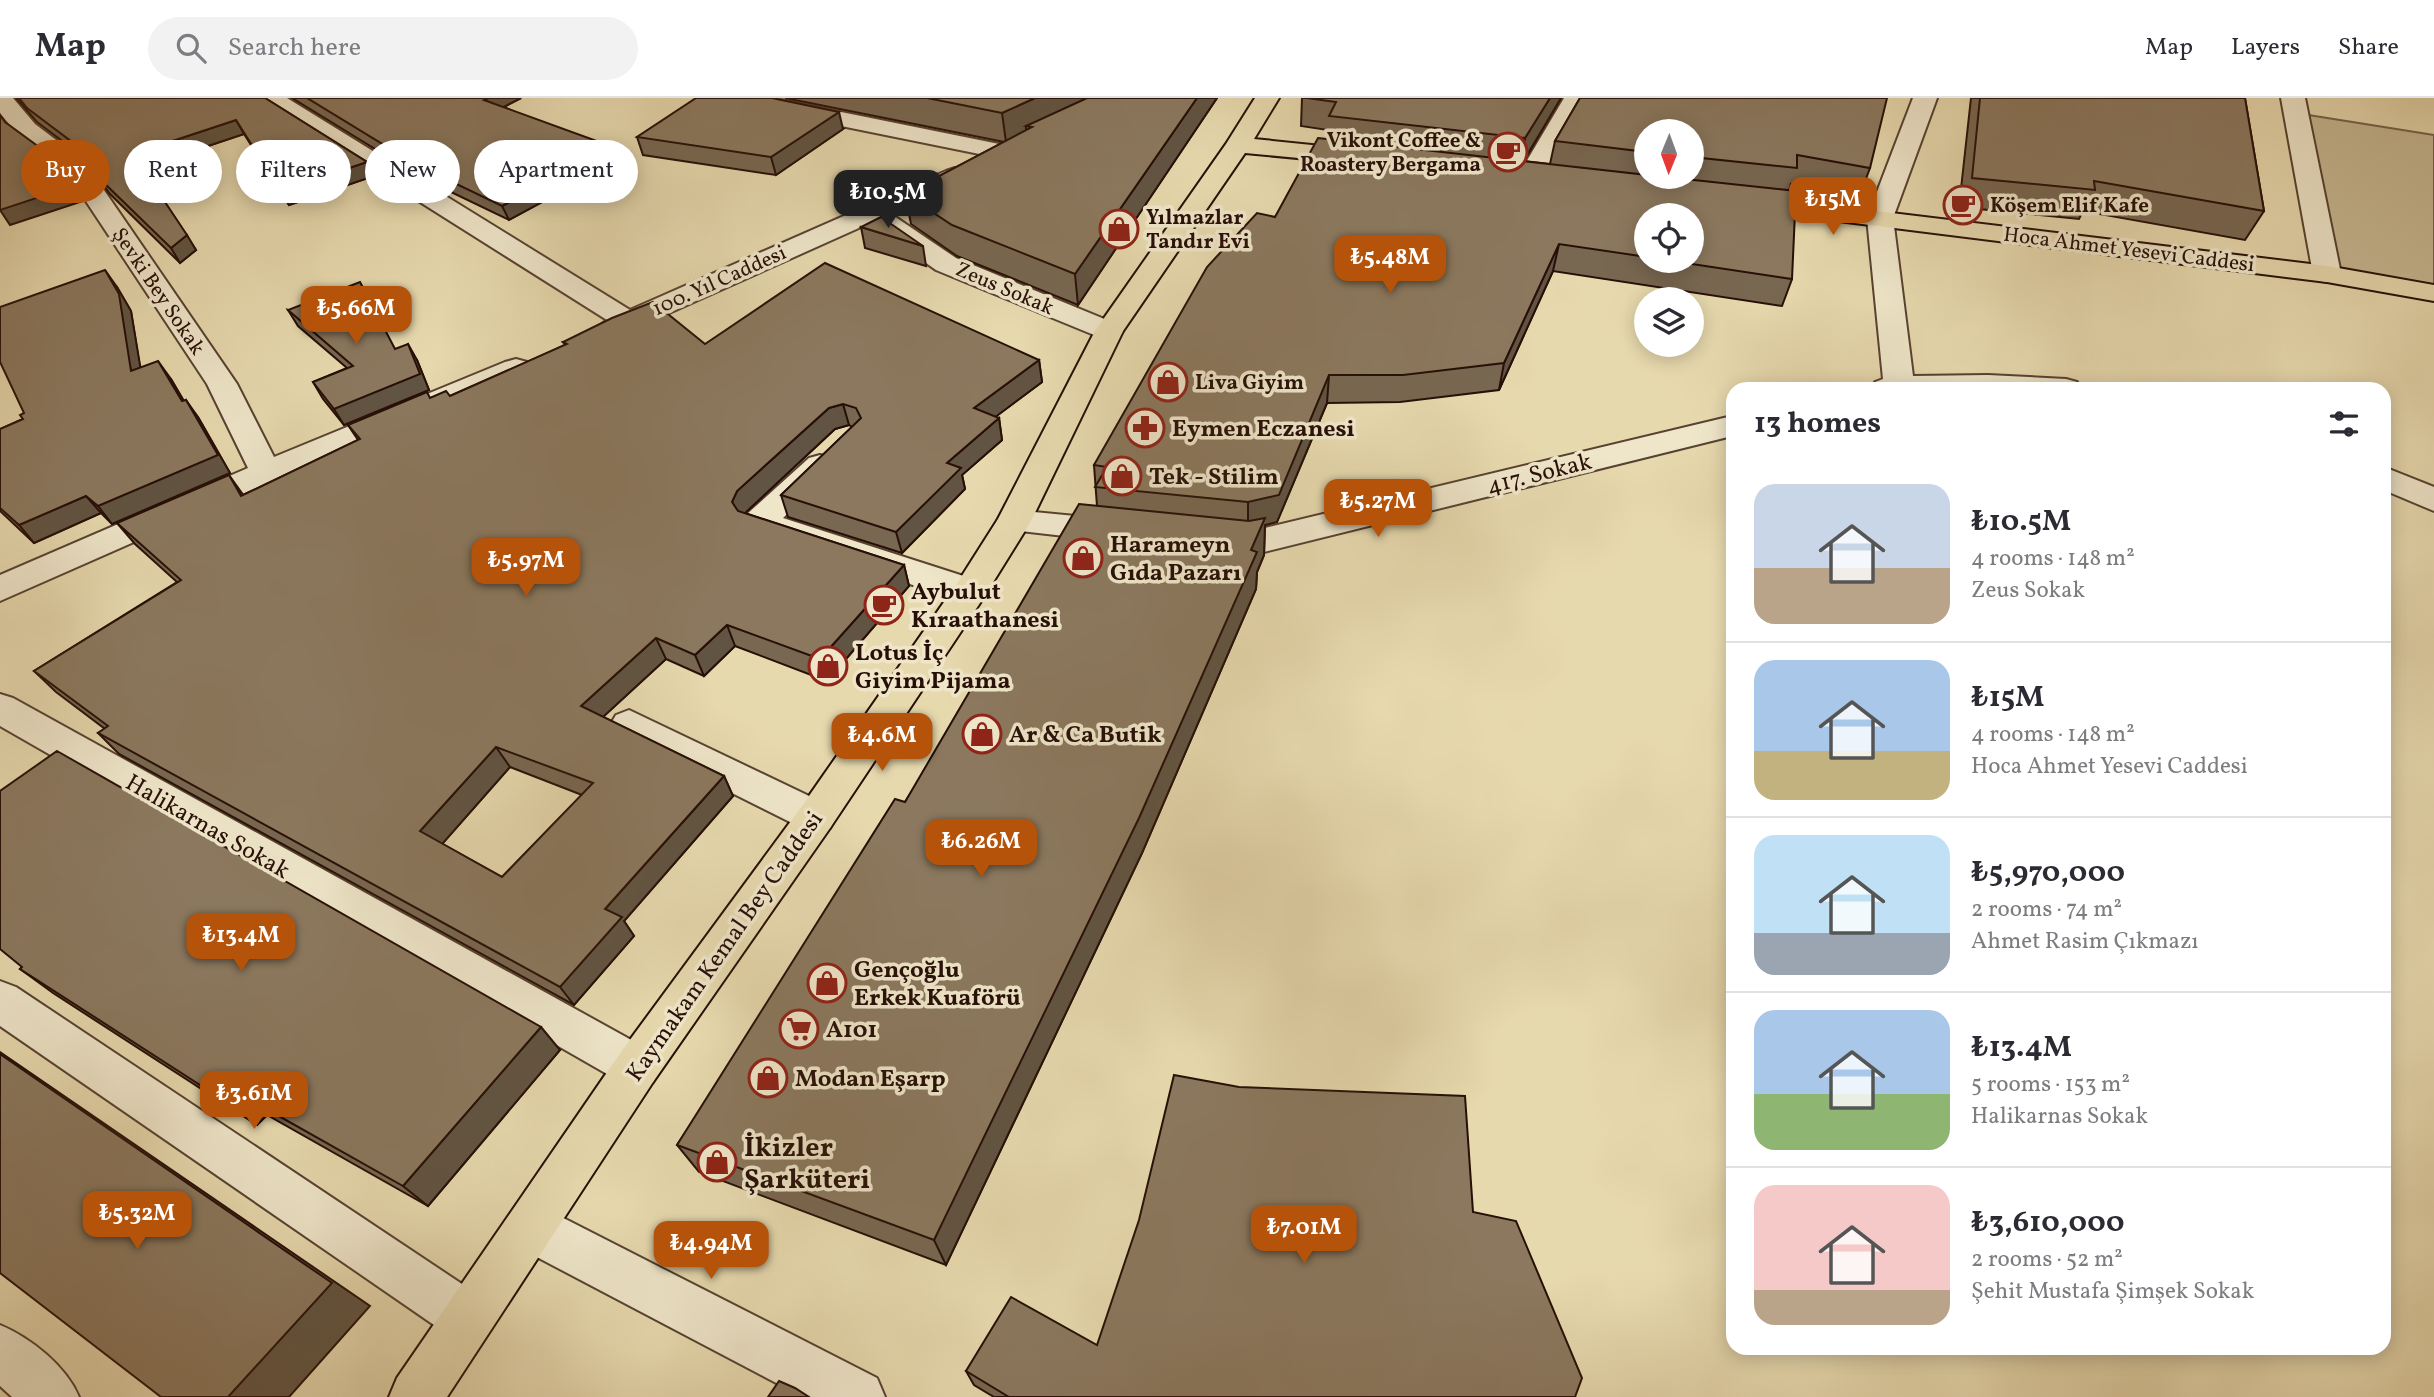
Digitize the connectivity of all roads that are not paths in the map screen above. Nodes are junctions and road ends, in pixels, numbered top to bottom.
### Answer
1 (271, 98) edge
2 (737, 98) edge
3 (1267, 98) edge
4 (1576, 98) edge
5 (1925, 98) edge
6 (2293, 98) edge
7 (0, 99) edge
8 (1238, 145) junction
9 (1392, 161) edge
10 (1502, 176) edge
11 (1529, 179) junction
12 (1556, 182) edge
13 (1718, 200) edge
14 (871, 212) junction
15 (1880, 218) junction
16 (2328, 274) junction
17 (2434, 293) edge
18 (628, 321) junction
19 (1109, 331) junction
20 (589, 338) edge
21 (537, 359) edge
22 (1893, 382) edge
23 (1726, 427) edge
24 (838, 447) edge
25 (266, 472) junction
26 (2391, 480) edge
27 (2434, 500) edge
28 (1014, 521) junction
29 (0, 589) edge
30 (970, 591) junction
31 (0, 708) edge
32 (629, 725) dead end
33 (816, 817) junction
34 (0, 1001) edge
35 (637, 1067) junction
36 (531, 1227) junction
37 (468, 1318) junction
38 (0, 1351) edge
39 (52, 1397) edge
40 (416, 1397) edge
41 (858, 1397) edge

1 - 18 street
2 - 14 street, 100. Yıl Caddesi
3 - 8 main road, Kaymakam Kemal Bey Caddesi
4 - 11 street
5 - 15 street
6 - 16 street
7 - 25 street, Şevki Bey Sokak
8 - 9 main road
8 - 19 main road, Kaymakam Kemal Bey Caddesi
10 - 11 main road
11 - 12 main road
13 - 15 main road, Hoca Ahmet Yesevi Caddesi
14 - 18 street, 100. Yıl Caddesi
14 - 19 street, Zeus Sokak
15 - 16 main road, Hoca Ahmet Yesevi Caddesi
15 - 22 street
16 - 17 main road, Hoca Ahmet Yesevi Caddesi
18 - 20 street, 100. Yıl Caddesi
19 - 28 main road, Kaymakam Kemal Bey Caddesi
21 - 25 street
23 - 28 street, 417. Sokak
24 - 30 street
25 - 29 street
26 - 27 street
28 - 30 main road, Kaymakam Kemal Bey Caddesi
30 - 33 main road, Kaymakam Kemal Bey Caddesi
31 - 35 street, Halikarnas Sokak
32 - 33 street
33 - 35 main road, Kaymakam Kemal Bey Caddesi
34 - 37 street
35 - 36 main road, Kaymakam Kemal Bey Caddesi
36 - 37 main road, Kaymakam Kemal Bey Caddesi
36 - 41 street
37 - 40 main road, Kaymakam Kemal Bey Caddesi
38 - 39 street

